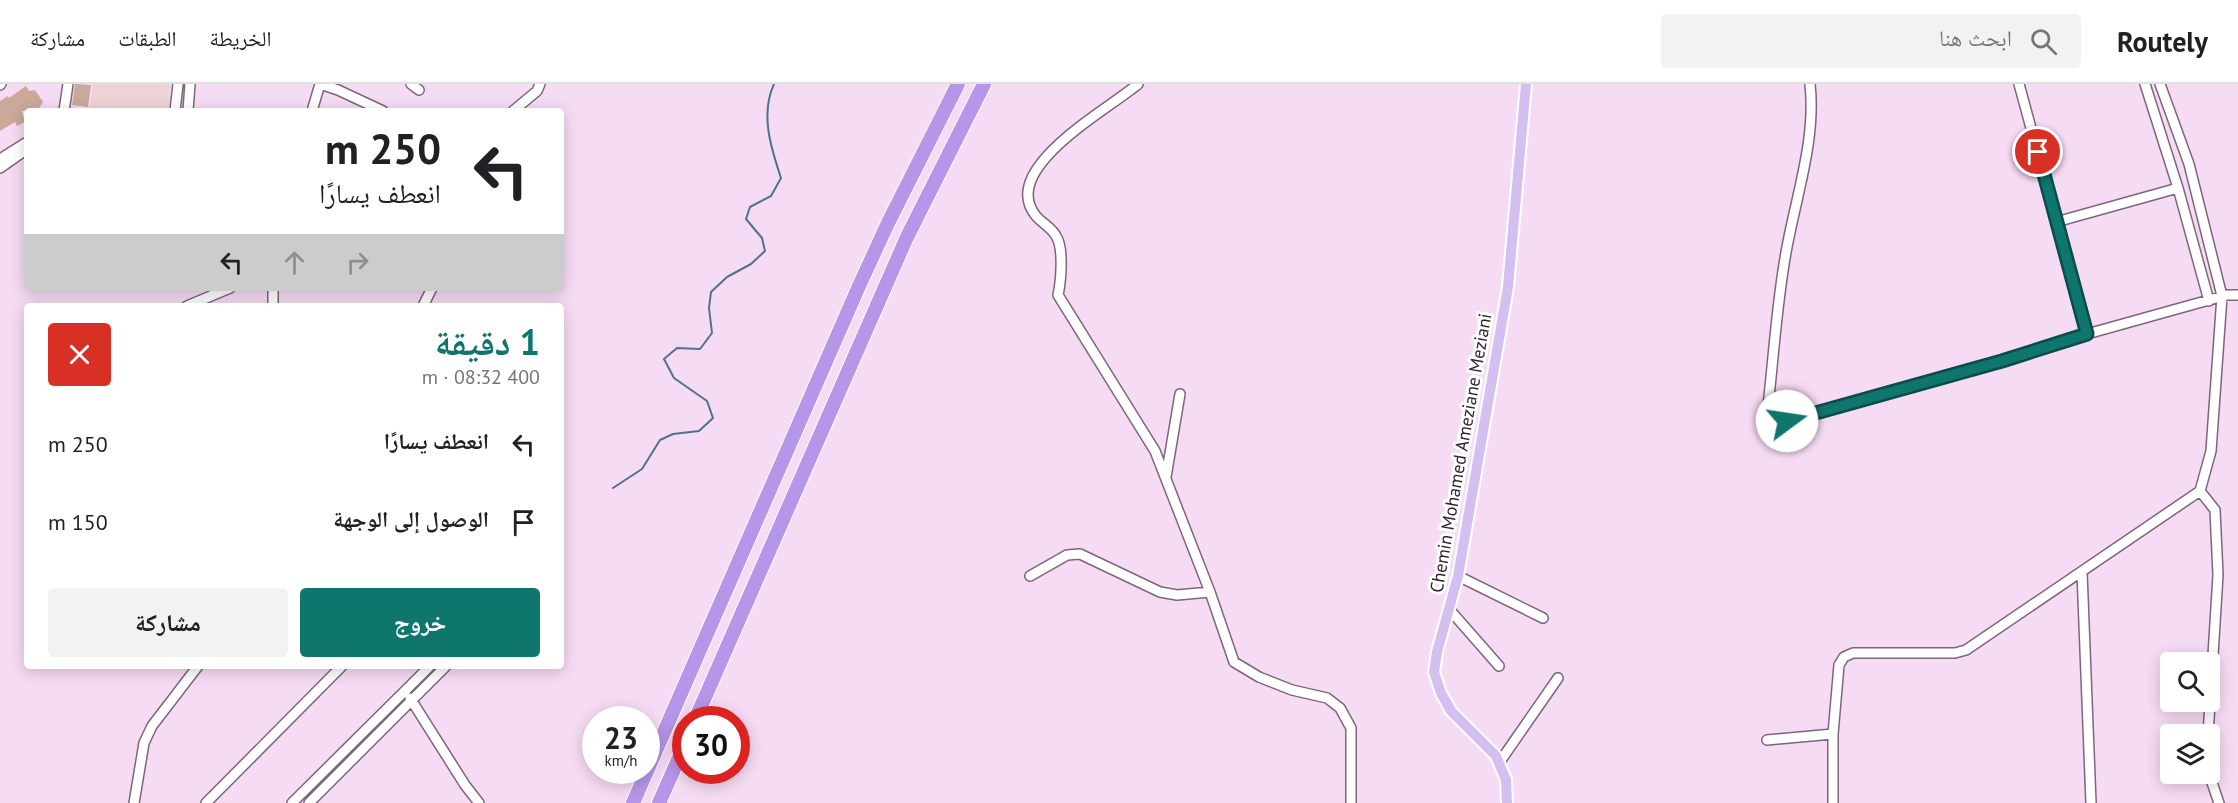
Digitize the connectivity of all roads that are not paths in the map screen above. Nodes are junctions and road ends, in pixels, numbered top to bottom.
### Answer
1 (68, 84) edge
2 (178, 84) edge
3 (190, 84) edge
4 (320, 84) edge
5 (540, 84) edge
6 (958, 84) edge
7 (984, 84) edge
8 (1138, 84) edge
9 (1526, 84) edge
10 (1810, 84) edge
11 (2019, 84) edge
12 (2145, 84) edge
13 (2160, 84) edge
14 (64, 108) edge
15 (175, 108) edge
16 (188, 108) edge
17 (313, 108) edge
18 (378, 108) edge
19 (517, 108) edge
20 (24, 144) edge
21 (24, 151) edge
22 (0, 159) edge
23 (0, 168) edge
24 (2178, 188) junction
25 (2056, 222) junction
26 (223, 291) edge
27 (2238, 295) edge
28 (2222, 296) junction
29 (2209, 301) junction
30 (194, 303) edge
31 (2087, 334) junction
32 (1180, 394) dead end
33 (1166, 480) junction
34 (2200, 491) junction
35 (2082, 572) junction
36 (1030, 576) dead end
37 (1458, 576) junction
38 (1210, 592) junction
39 (1449, 609) junction
40 (1543, 618) dead end
41 (1499, 666) dead end
42 (196, 669) edge
43 (339, 669) edge
44 (427, 669) edge
45 (443, 669) edge
46 (1558, 678) dead end
47 (406, 690) junction
48 (412, 701) junction
49 (701, 706) edge
50 (2209, 724) edge
51 (1833, 734) junction
52 (1767, 740) dead end
53 (1499, 763) junction
54 (672, 774) edge
55 (2212, 784) edge
56 (134, 803) edge
57 (206, 803) edge
58 (292, 803) edge
59 (309, 803) edge
60 (479, 803) edge
61 (633, 803) edge
62 (659, 803) edge
63 (1351, 803) edge
64 (1507, 803) edge
65 (1833, 803) edge
66 (2091, 803) edge
67 (2219, 803) edge

1 - 14 street
2 - 15 street
3 - 16 street
4 - 17 street
4 - 18 street
5 - 19 street
6 - 61 highway
7 - 49 highway
8 - 33 street
9 - 37 main road, Chemin Mohamed Ameziane Meziani
10 - 31 street
11 - 25 street
12 - 24 street
13 - 28 street
20 - 22 street
21 - 23 street
24 - 25 street
24 - 29 street
25 - 31 street
26 - 30 street
27 - 28 street
28 - 29 street
28 - 34 street
29 - 31 street
32 - 33 street
33 - 38 street
34 - 35 street
34 - 50 street
35 - 51 street
35 - 66 street
36 - 38 street
37 - 39 main road, Chemin Mohamed Ameziane Meziani
37 - 40 street
38 - 63 street
39 - 41 street
39 - 53 main road, Chemin Mohamed Ameziane Meziani
42 - 56 street
43 - 57 street
44 - 47 street
45 - 48 street
46 - 53 street
47 - 48 street
47 - 58 street
48 - 59 street
48 - 60 street
51 - 52 street
51 - 65 street
53 - 64 main road, Chemin Mohamed Ameziane Meziani
54 - 62 highway
55 - 67 street

